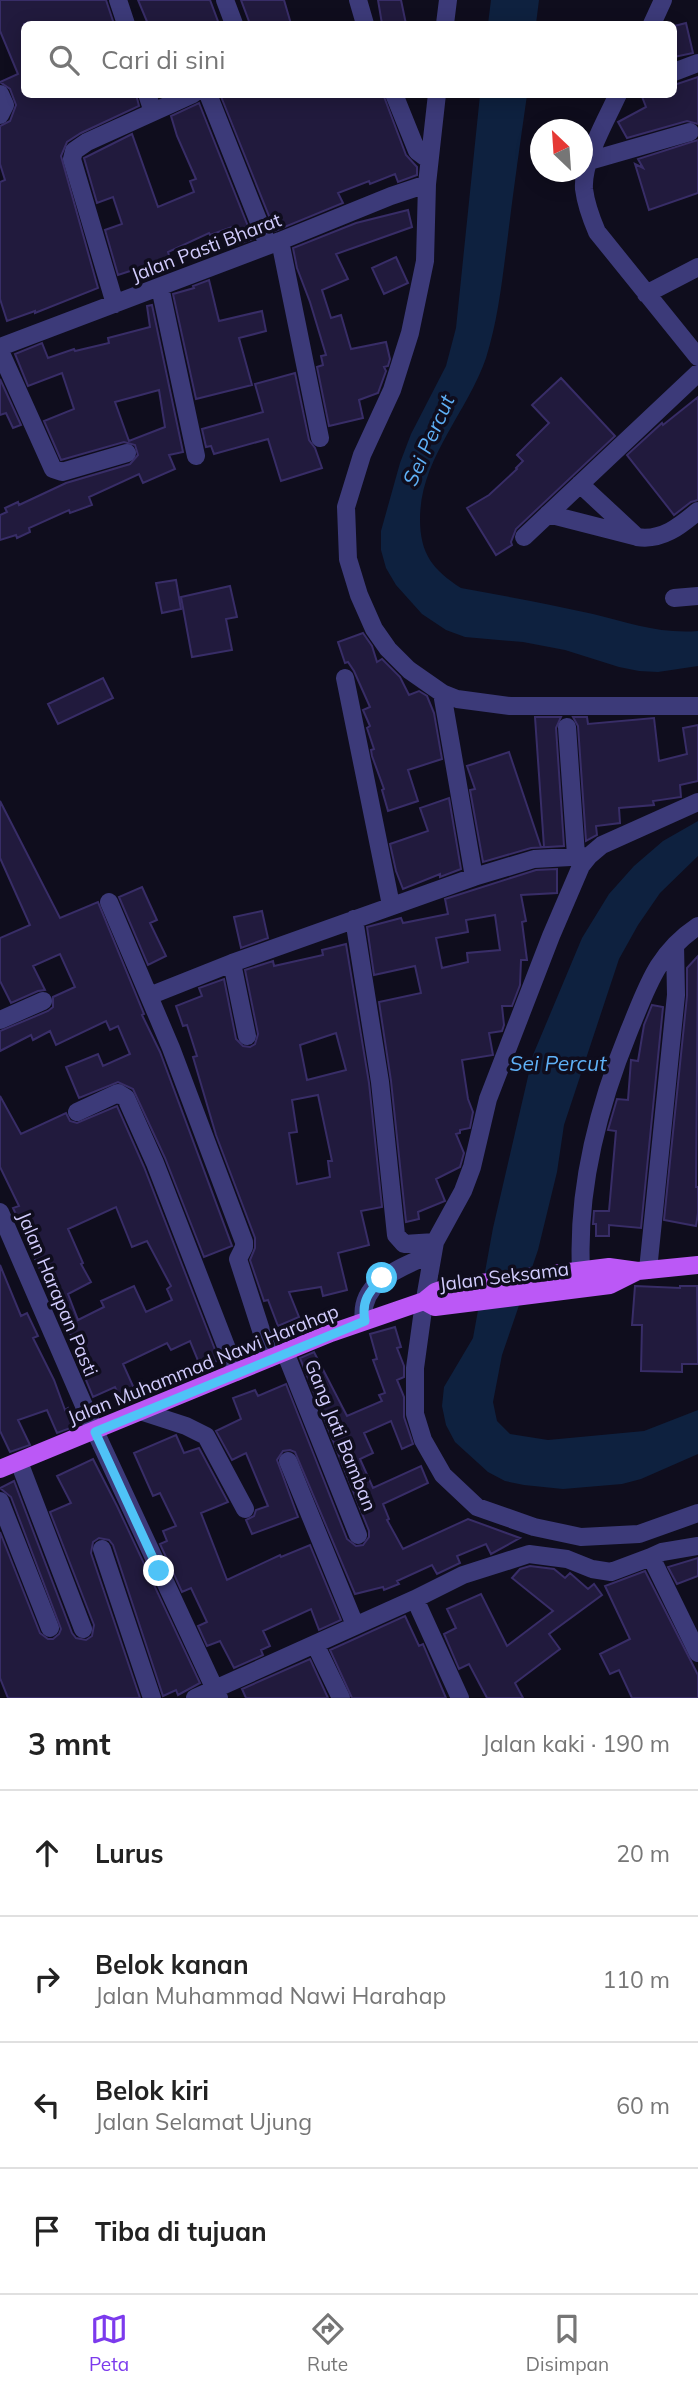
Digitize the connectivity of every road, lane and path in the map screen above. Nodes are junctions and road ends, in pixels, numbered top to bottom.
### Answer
1 (118, 0) edge
2 (225, 0) edge
3 (358, 0) edge
4 (448, 0) edge
5 (663, 0) edge
6 (125, 21) edge
7 (233, 21) edge
8 (364, 21) edge
9 (445, 21) edge
10 (653, 21) edge
11 (698, 63) edge
12 (677, 71) edge
13 (0, 94) edge
14 (174, 98) edge
15 (210, 98) edge
16 (396, 98) edge
17 (437, 98) edge
18 (616, 98) edge
19 (150, 103) edge
20 (0, 115) edge
21 (690, 132) dead end
22 (593, 152) edge
23 (429, 160) junction
24 (593, 160) edge
25 (585, 182) edge
26 (427, 184) junction
27 (274, 243) junction
28 (698, 267) edge
29 (160, 287) junction
30 (646, 294) junction
31 (115, 304) junction
32 (0, 349) edge
33 (698, 357) edge
34 (698, 373) edge
35 (320, 438) dead end
36 (127, 453) dead end
37 (196, 456) dead end
38 (580, 484) junction
39 (698, 511) edge
40 (548, 514) junction
41 (524, 537) dead end
42 (638, 537) junction
43 (698, 596) edge
44 (674, 598) dead end
45 (345, 678) dead end
46 (442, 694) junction
47 (698, 706) edge
48 (567, 727) dead end
49 (698, 802) edge
50 (582, 855) junction
51 (474, 877) junction
52 (109, 902) dead end
53 (391, 905) junction
54 (354, 919) junction
55 (698, 926) edge
56 (675, 945) junction
57 (232, 962) junction
58 (149, 996) junction
59 (43, 1001) dead end
60 (0, 1020) edge
61 (247, 1036) dead end
62 (76, 1112) dead end
63 (0, 1212) edge
64 (434, 1247) junction
65 (698, 1265) edge
66 (581, 1270) junction
67 (643, 1270) junction
68 (556, 1282) junction
69 (424, 1301) junction
70 (365, 1321) junction
71 (278, 1355) junction
72 (236, 1372) junction
73 (142, 1412) junction
74 (95, 1432) junction
75 (288, 1461) dead end
76 (19, 1462) junction
77 (0, 1469) edge
78 (0, 1501) edge
79 (244, 1509) dead end
80 (698, 1513) edge
81 (358, 1535) dead end
82 (698, 1546) edge
83 (102, 1549) dead end
84 (651, 1557) junction
85 (415, 1599) junction
86 (355, 1625) junction
87 (50, 1628) dead end
88 (83, 1629) dead end
89 (315, 1644) junction
90 (698, 1653) edge
91 (217, 1693) edge
92 (152, 1698) edge
93 (195, 1698) edge
94 (341, 1698) edge
95 (460, 1698) edge

1 - 6 street
2 - 7 street
3 - 8 street
4 - 9 street
5 - 10 street
11 - 12 street
13 - 20 street
14 - 19 street
15 - 27 street
16 - 23 street
17 - 23 street
18 - 22 street
19 - 31 street
21 - 24 street
23 - 26 street
25 - 30 street
26 - 27 street, Jalan Pasti Bharat
26 - 46 street
27 - 29 street, Jalan Pasti Bharat
27 - 35 street
28 - 30 street
29 - 31 street, Jalan Pasti Bharat
29 - 37 street
30 - 33 street
31 - 32 street, Jalan Pasti Bharat
32 - 36 street
34 - 38 street
38 - 40 street
38 - 42 street
39 - 42 street
40 - 41 street
40 - 42 street
43 - 44 street
45 - 53 street
46 - 47 street
46 - 51 street
48 - 50 street
49 - 50 street
50 - 51 street
50 - 64 street
51 - 53 street
52 - 58 street, Gang Jati Bamban
53 - 54 street
54 - 57 street
54 - 64 street
55 - 56 street
56 - 66 street
56 - 67 street
57 - 58 street
57 - 61 street
58 - 71 street, Gang Jati Bamban
59 - 60 street
62 - 72 street
63 - 74 street, Jalan Harapan Pasti
64 - 69 street
64 - 70 street
65 - 67 main road, Jalan Seksama
66 - 67 main road, Jalan Seksama
66 - 68 main road, Jalan Seksama
67 - 68 main road, Jalan Seksama
68 - 69 main road, Jalan Seksama
68 - 69 main road, Jalan Seksama
69 - 70 main road, Jalan Muhammad Nawi Harahap
69 - 80 street
70 - 71 main road, Jalan Muhammad Nawi Harahap
71 - 72 main road, Jalan Muhammad Nawi Harahap
71 - 81 street, Gang Jati Bamban
72 - 73 main road, Jalan Muhammad Nawi Harahap
73 - 74 main road, Jalan Muhammad Nawi Harahap
73 - 79 street
74 - 76 main road, Jalan Muhammad Nawi Harahap
74 - 91 street, Jalan Harapan Pasti
75 - 86 street
76 - 77 main road, Jalan Muhammad Nawi Harahap
76 - 88 street
78 - 87 street
82 - 84 street
83 - 92 street
84 - 85 street
84 - 90 street
85 - 86 street
85 - 95 street
86 - 89 street
89 - 91 street
89 - 94 street
91 - 93 street

